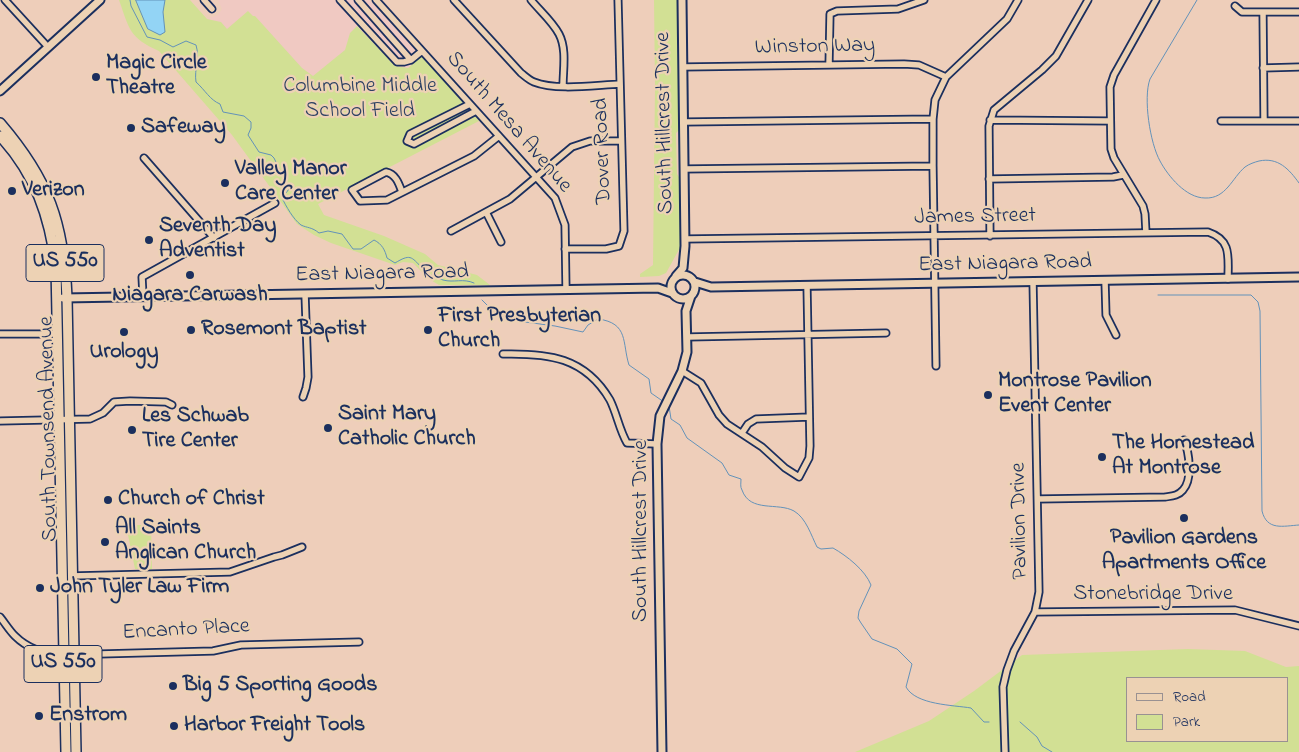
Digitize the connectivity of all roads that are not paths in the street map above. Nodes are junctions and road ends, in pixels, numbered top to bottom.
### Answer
1 (5, 0) edge
2 (100, 0) edge
3 (204, 0) edge
4 (340, 0) edge
5 (358, 0) edge
6 (376, 0) edge
7 (454, 0) edge
8 (530, 0) edge
9 (618, 0) edge
10 (682, 0) edge
11 (924, 0) edge
12 (1018, 0) edge
13 (1088, 0) edge
14 (1156, 0) edge
15 (1235, 6) dead end
16 (212, 9) dead end
17 (1262, 12) junction
18 (1299, 12) edge
19 (48, 48) junction
20 (422, 51) junction
21 (411, 60) junction
22 (829, 65) junction
23 (683, 67) junction
24 (1299, 67) edge
25 (1264, 68) junction
26 (946, 76) junction
27 (620, 84) junction
28 (563, 86) junction
29 (0, 91) edge
30 (470, 104) junction
31 (476, 111) junction
32 (933, 119) junction
33 (990, 120) junction
34 (1264, 120) junction
35 (1110, 121) junction
36 (1221, 121) dead end
37 (1299, 121) edge
38 (684, 122) junction
39 (0, 123) edge
40 (0, 136) edge
41 (499, 136) junction
42 (621, 141) junction
43 (144, 158) dead end
44 (933, 166) junction
45 (684, 169) junction
46 (1124, 175) junction
47 (537, 177) junction
48 (989, 179) junction
49 (402, 192) junction
50 (275, 203) dead end
51 (486, 212) junction
52 (451, 231) dead end
53 (1146, 233) junction
54 (934, 236) junction
55 (990, 236) junction
56 (214, 238) junction
57 (502, 242) dead end
58 (685, 242) junction
59 (565, 250) junction
60 (675, 277) junction
61 (1299, 278) edge
62 (1228, 279) junction
63 (694, 280) junction
64 (1105, 281) junction
65 (1033, 282) junction
66 (935, 284) junction
67 (807, 286) junction
68 (711, 287) junction
69 (646, 288) junction
70 (566, 289) junction
71 (306, 294) junction
72 (675, 295) junction
73 (692, 295) junction
74 (143, 296) junction
75 (62, 298) junction
76 (686, 316) junction
77 (886, 333) dead end
78 (0, 334) edge
79 (58, 334) junction
80 (808, 334) junction
81 (1116, 335) dead end
82 (688, 337) junction
83 (503, 354) dead end
84 (936, 366) dead end
85 (682, 372) junction
86 (303, 397) dead end
87 (172, 405) dead end
88 (809, 417) junction
89 (59, 420) junction
90 (69, 420) junction
91 (0, 421) edge
92 (742, 433) junction
93 (1184, 440) dead end
94 (657, 444) junction
95 (1038, 499) junction
96 (302, 547) dead end
97 (71, 576) junction
98 (1035, 612) junction
99 (0, 617) edge
100 (1299, 626) edge
101 (359, 642) dead end
102 (62, 655) junction
103 (73, 655) junction
104 (66, 752) edge
105 (76, 752) edge
106 (662, 752) edge
107 (1005, 752) edge

1 - 19 street
2 - 19 street
3 - 16 street
4 - 21 street
5 - 21 street
6 - 20 street, South Mesa Avenue
7 - 28 street
8 - 28 street
9 - 27 street, Dover Road
10 - 23 street, South Hillcrest Drive
11 - 22 street
12 - 26 street
13 - 33 street
14 - 35 street
15 - 17 street
17 - 18 street
17 - 25 street
19 - 29 street
20 - 21 street
20 - 30 street, South Mesa Avenue
22 - 23 street, Winston Way
22 - 26 street, Winston Way
23 - 38 street, South Hillcrest Drive
24 - 25 street
25 - 34 street
26 - 32 street
27 - 28 street
27 - 42 street, Dover Road
30 - 31 street, South Mesa Avenue
30 - 31 street
31 - 41 street, South Mesa Avenue
32 - 38 street
32 - 44 street
33 - 35 street
33 - 48 street
34 - 36 street
34 - 37 street
35 - 46 street
38 - 45 street, South Hillcrest Drive
39 - 75 highway, South Townsend Avenue / US 550
40 - 75 highway, South Townsend Avenue / US 550
41 - 47 street, South Mesa Avenue
41 - 49 street
42 - 47 street
42 - 59 street, Dover Road
43 - 56 street
44 - 45 street
44 - 54 street
45 - 58 street, South Hillcrest Drive
46 - 48 street
46 - 53 street
47 - 51 street
47 - 59 street, South Mesa Avenue
48 - 55 street
49 - 49 street
50 - 56 street
51 - 52 street
51 - 57 street
53 - 55 street, James Street
53 - 62 street, James Street
54 - 55 street, James Street
54 - 58 street, James Street
54 - 66 street
56 - 74 street
58 - 60 street, South Hillcrest Drive
58 - 63 street, South Hillcrest Drive
59 - 70 street, South Mesa Avenue
60 - 63 street
60 - 69 street, East Niagara Road
60 - 72 street
61 - 62 street, East Niagara Road
62 - 64 street, East Niagara Road
63 - 68 street, East Niagara Road
63 - 73 street
64 - 65 street, East Niagara Road
64 - 81 street
65 - 66 street, East Niagara Road
65 - 95 street, Pavilion Drive
66 - 67 street, East Niagara Road
66 - 84 street
67 - 68 street, East Niagara Road
67 - 80 street
68 - 73 street, East Niagara Road
69 - 70 street, East Niagara Road
69 - 72 street, East Niagara Road
70 - 71 street, East Niagara Road
71 - 74 street, East Niagara Road
71 - 86 street
72 - 73 street
72 - 76 street, South Hillcrest Drive
73 - 76 street, South Hillcrest Drive
74 - 75 street, East Niagara Road
75 - 79 highway, South Townsend Avenue / US 550
75 - 90 highway, South Townsend Avenue / US 550
76 - 82 street, South Hillcrest Drive
77 - 80 street
78 - 79 street
79 - 89 highway, South Townsend Avenue / US 550
80 - 82 street
80 - 88 street
82 - 85 street, South Hillcrest Drive
83 - 94 street
85 - 92 street
85 - 94 street, South Hillcrest Drive
87 - 90 street
88 - 92 street
88 - 92 street
89 - 90 street
89 - 91 street
89 - 102 highway, South Townsend Avenue / US 550
90 - 97 highway, South Townsend Avenue / US 550
93 - 95 street
94 - 106 street, South Hillcrest Drive
95 - 98 street, Pavilion Drive
96 - 97 street
97 - 103 highway, South Townsend Avenue / US 550
98 - 100 street, Stonebridge Drive
98 - 107 street, Pavilion Drive
99 - 102 street, Encanto Place
101 - 103 street, Encanto Place
102 - 103 street, Encanto Place
102 - 104 highway, South Townsend Avenue / US 550
103 - 105 highway, South Townsend Avenue / US 550

